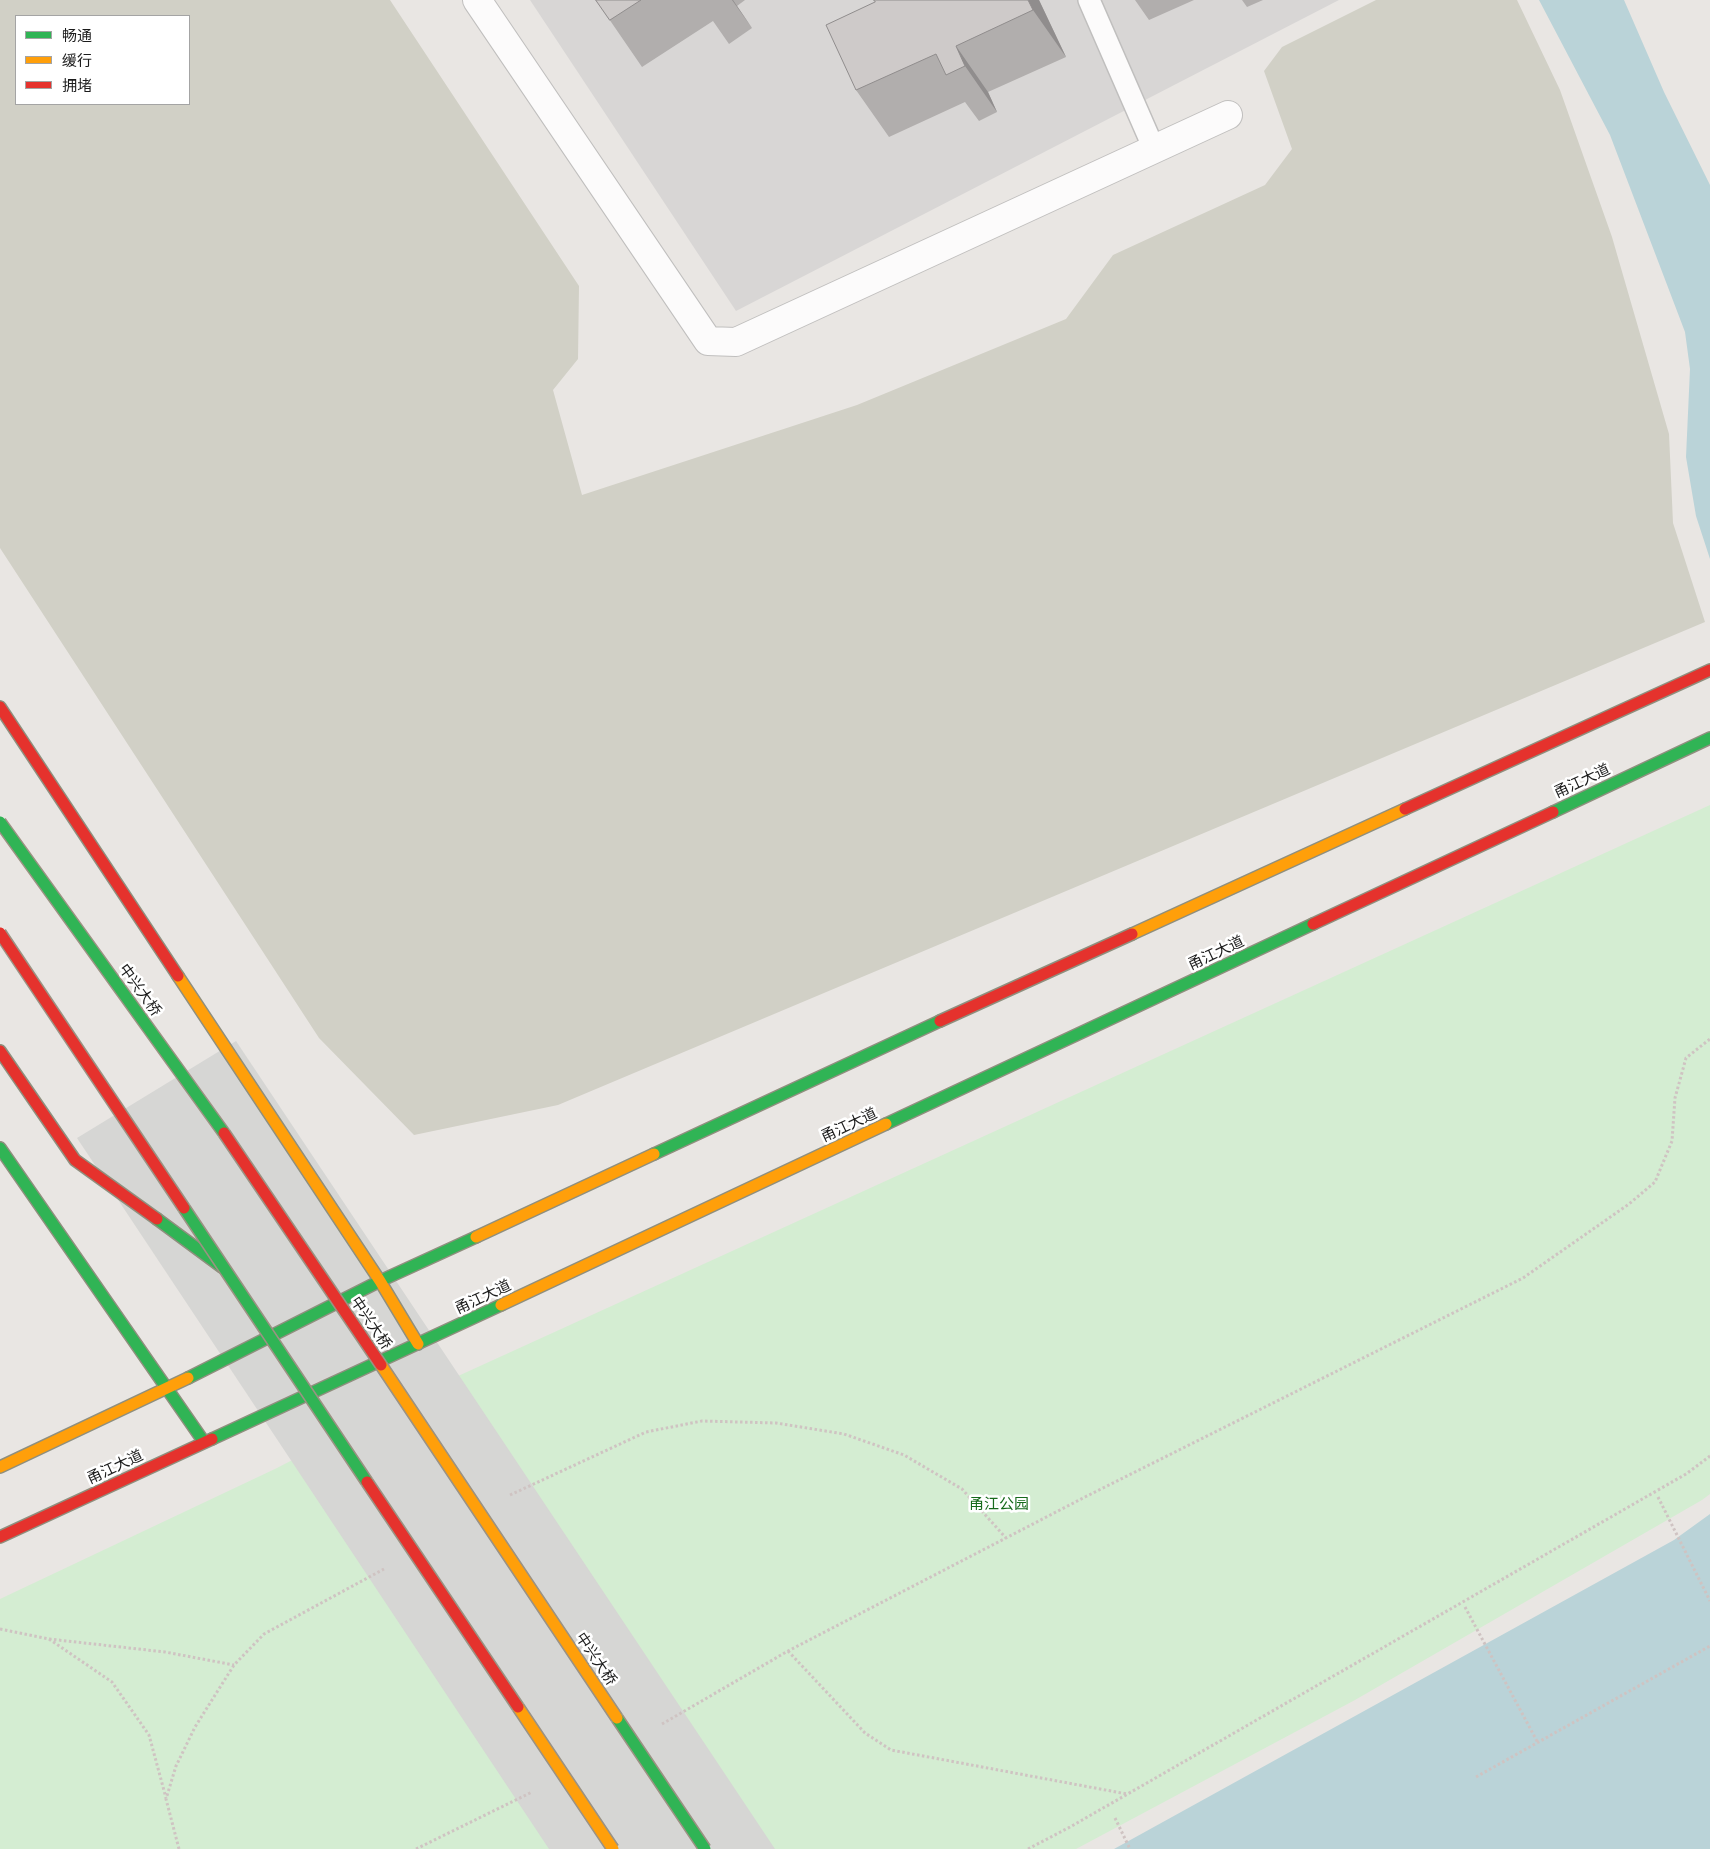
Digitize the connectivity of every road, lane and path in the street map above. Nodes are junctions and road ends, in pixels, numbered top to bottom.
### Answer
1 (477, 0) edge
2 (1089, 0) edge
3 (1228, 115) dead end
4 (1154, 149) junction
5 (1710, 670) edge
6 (0, 708) edge
7 (1710, 738) edge
8 (0, 822) edge
9 (0, 933) edge
10 (1710, 1039) edge
11 (0, 1051) edge
12 (0, 1148) edge
13 (227, 1271) junction
14 (380, 1281) junction
15 (418, 1344) junction
16 (166, 1389) junction
17 (204, 1442) junction
18 (1710, 1456) edge
19 (0, 1467) edge
20 (1658, 1497) dead end
21 (0, 1538) edge
22 (1710, 1601) edge
23 (1465, 1607) dead end
24 (0, 1629) edge
25 (48, 1639) junction
26 (1710, 1646) edge
27 (788, 1651) junction
28 (234, 1664) dead end
29 (659, 1725) dead end
30 (1538, 1743) junction
31 (1476, 1777) dead end
32 (538, 1789) dead end
33 (1127, 1794) junction
34 (166, 1799) dead end
35 (1115, 1818) dead end
36 (416, 1849) edge
37 (613, 1849) edge
38 (705, 1849) edge
39 (1028, 1849) edge
40 (1130, 1849) edge

1 - 4 street
2 - 4 lane
3 - 4 street
5 - 14 main road
6 - 14 main road
7 - 15 main road, 甬江大道
8 - 38 main road, 中兴大桥, bridge
9 - 13 main road, bridge
10 - 27 path
11 - 13 main road, bridge
12 - 16 main road
13 - 37 main road, bridge
14 - 15 main road
14 - 16 main road
15 - 17 main road, 甬江大道
16 - 17 main road
16 - 19 main road
17 - 21 main road, 甬江大道
18 - 33 path
20 - 22 path
23 - 30 path
24 - 25 path
25 - 28 path
25 - 34 path
26 - 30 path
27 - 29 path
27 - 33 path
30 - 31 path
32 - 36 path
33 - 39 path
35 - 40 path

